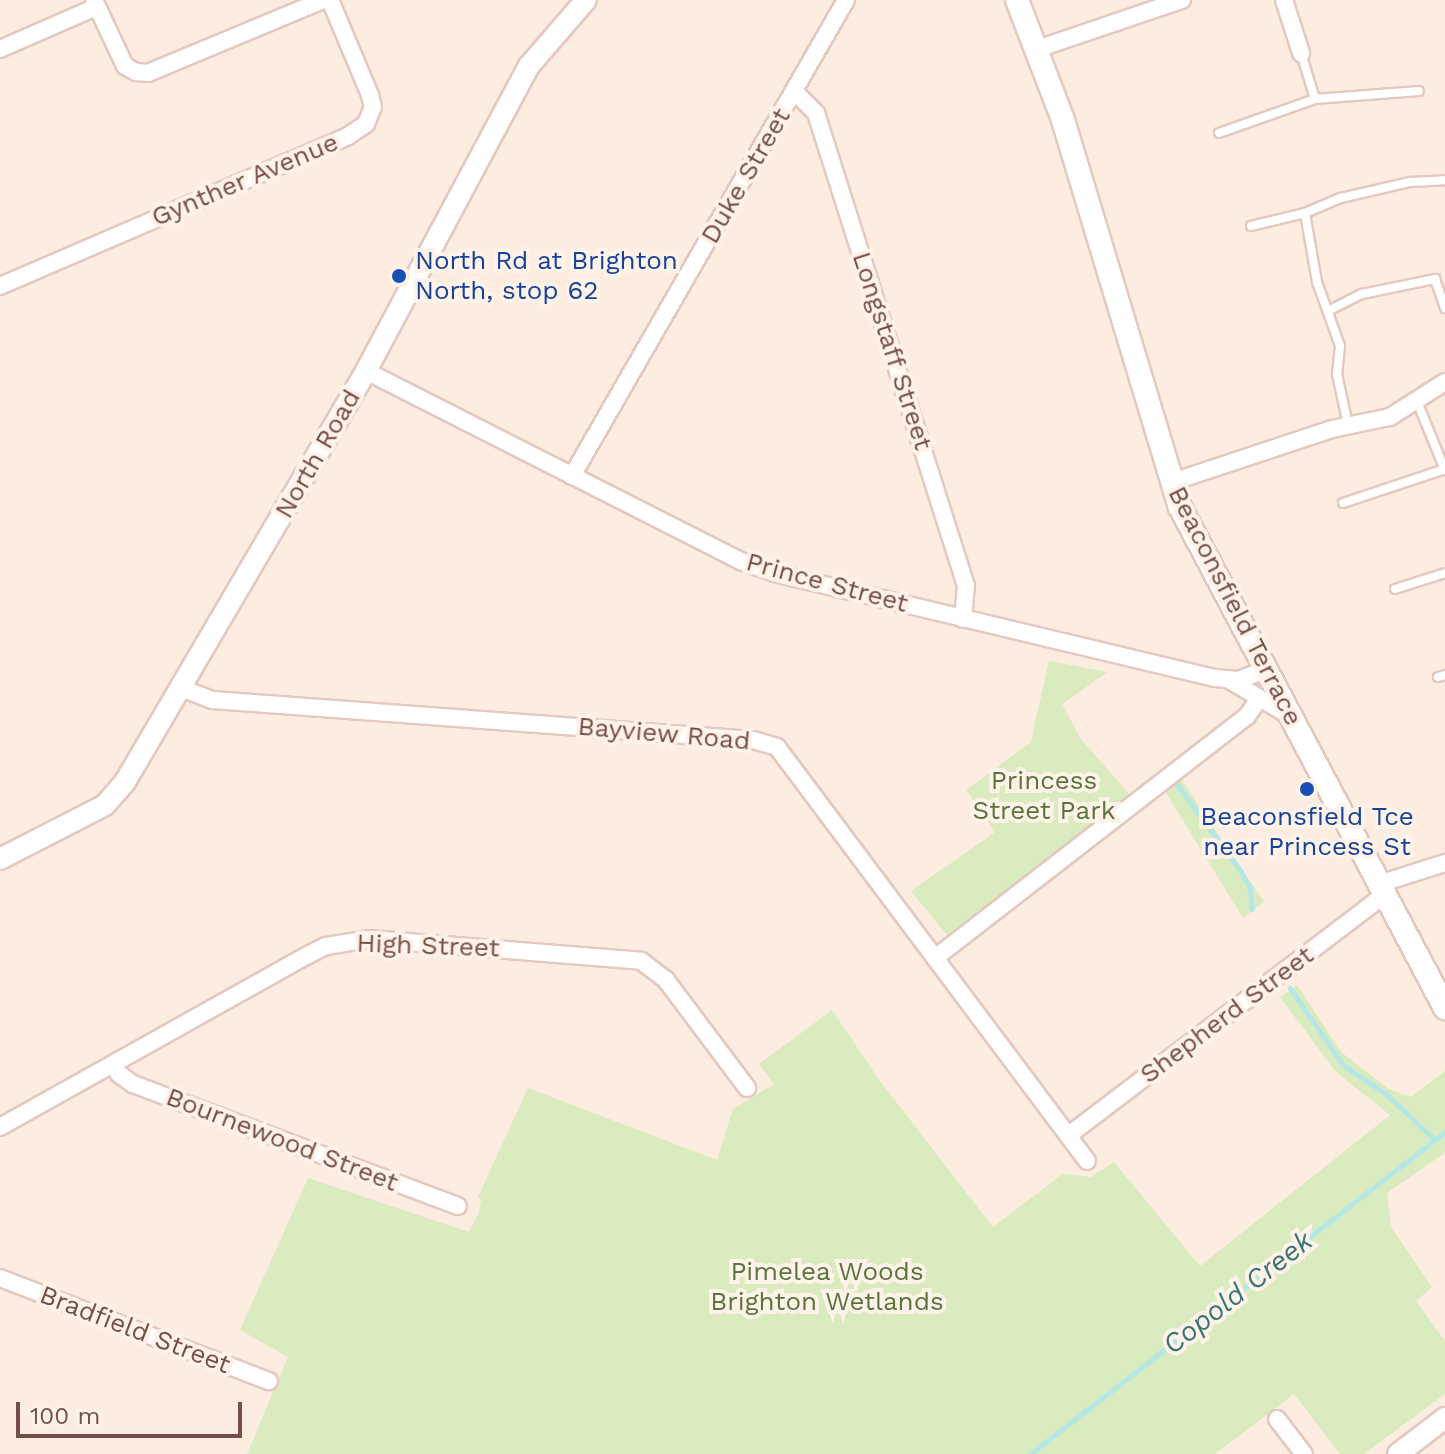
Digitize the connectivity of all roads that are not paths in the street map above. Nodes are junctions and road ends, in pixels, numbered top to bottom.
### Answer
1 (323, 0) edge
2 (330, 0) edge
3 (586, 0) edge
4 (846, 0) edge
5 (1017, 0) edge
6 (1182, 0) edge
7 (1284, 0) edge
8 (95, 3) edge
9 (0, 49) edge
10 (1037, 49) junction
11 (1301, 53) joint
12 (1419, 91) dead end
13 (795, 92) junction
14 (1315, 99) junction
15 (1219, 133) dead end
16 (1445, 180) edge
17 (1305, 213) junction
18 (1251, 226) dead end
19 (0, 286) edge
20 (1445, 308) edge
21 (1328, 311) junction
22 (366, 371) junction
23 (1445, 382) edge
24 (1416, 398) junction
25 (1348, 426) junction
26 (1445, 469) edge
27 (572, 476) junction
28 (1172, 482) junction
29 (1343, 503) dead end
30 (1445, 573) edge
31 (1395, 589) dead end
32 (963, 619) junction
33 (1266, 670) junction
34 (1229, 680) junction
35 (181, 688) junction
36 (1258, 700) junction
37 (1290, 716) junction
38 (0, 859) edge
39 (1445, 863) edge
40 (1382, 889) junction
41 (935, 958) junction
42 (1445, 1008) edge
43 (113, 1064) junction
44 (747, 1088) dead end
45 (0, 1127) edge
46 (1069, 1135) junction
47 (1087, 1161) dead end
48 (458, 1206) dead end
49 (0, 1278) edge
50 (269, 1381) dead end
51 (1445, 1418) edge
52 (1277, 1419) dead end
53 (1304, 1454) edge
54 (1398, 1454) edge

1 - 8 street
2 - 19 street, Gynther Avenue
3 - 22 street, North Road
4 - 13 street, Duke Street
5 - 10 main road, Beaconsfield Terrace
6 - 10 street
7 - 11 street
8 - 9 street
10 - 28 main road, Beaconsfield Terrace
11 - 14 lane
12 - 14 lane
13 - 27 street, Duke Street
13 - 32 street, Longstaff Street
14 - 15 lane
16 - 17 lane
17 - 18 lane
17 - 21 lane
20 - 21 lane
21 - 25 lane
22 - 27 street, Prince Street
22 - 35 street, North Road
23 - 24 street
24 - 25 street
24 - 26 lane
25 - 28 street
26 - 29 lane
27 - 32 street, Prince Street
28 - 33 main road, Beaconsfield Terrace
30 - 31 lane
32 - 34 street, Prince Street
33 - 34 street, Prince Street
33 - 37 main road, Beaconsfield Terrace
34 - 36 street, Prince Street
35 - 38 street, North Road
35 - 41 street, Bayview Road
36 - 37 street, Prince Street
36 - 41 street
37 - 40 main road, Beaconsfield Terrace
39 - 40 street, Shepherd Street
40 - 42 main road, Beaconsfield Terrace
40 - 46 street, Shepherd Street
41 - 46 street, Bayview Road
43 - 44 street, High Street
43 - 45 street, High Street
43 - 48 street, Bournewood Street
46 - 47 street, Bayview Road
49 - 50 street, Bradfield Street
51 - 54 street
52 - 53 street

